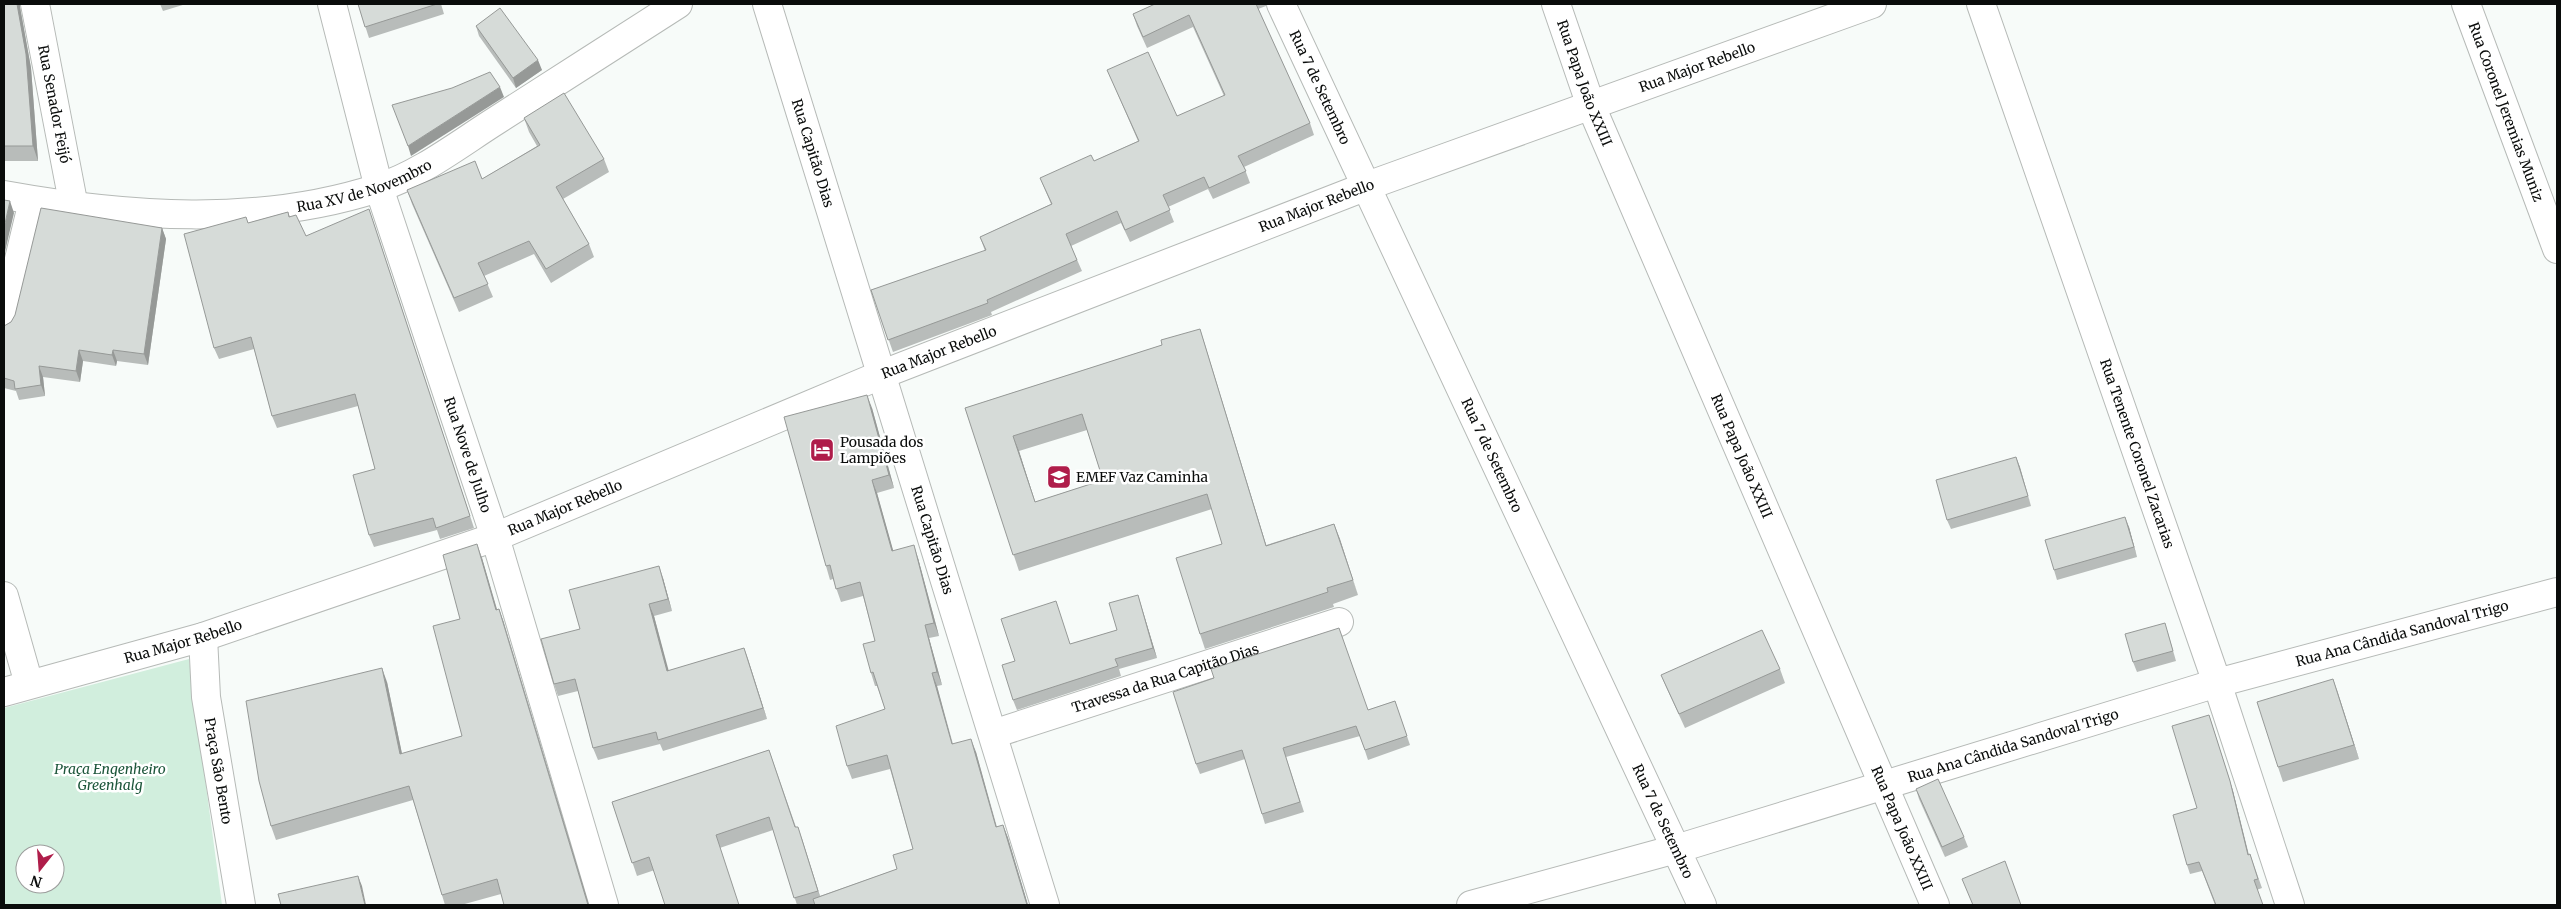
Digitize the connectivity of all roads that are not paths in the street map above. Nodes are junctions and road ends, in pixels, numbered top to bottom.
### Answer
1 (34, 4) edge
2 (332, 4) edge
3 (678, 4) edge
4 (767, 4) edge
5 (1281, 4) edge
6 (1556, 4) edge
7 (1872, 4) edge
8 (1981, 4) edge
9 (2466, 4) edge
10 (1591, 106) junction
11 (1367, 186) junction
12 (379, 188) junction
13 (4, 195) edge
14 (33, 201) junction
15 (74, 207) junction
16 (2557, 249) edge
17 (4, 322) edge
18 (883, 374) junction
19 (494, 537) junction
20 (2557, 592) edge
21 (4, 596) edge
22 (1339, 622) dead end
23 (203, 637) junction
24 (2217, 683) junction
25 (16, 688) edge
26 (993, 734) junction
27 (1883, 784) junction
28 (1676, 849) junction
29 (241, 905) edge
30 (604, 905) edge
31 (1045, 905) edge
32 (1471, 905) edge
33 (1702, 905) edge
34 (1935, 905) edge
35 (2290, 905) edge

1 - 15 street, Rua Senador Feijó
2 - 12 street, Rua Nove de Julho
3 - 12 street, Rua XV de Novembro
4 - 18 street, Rua Capitão Dias
5 - 11 street, Rua 7 de Setembro
6 - 10 street, Rua Papa João XXIII
7 - 10 street, Rua Major Rebello
8 - 24 street, Rua Tenente Coronel Zacarias
9 - 16 street, Rua Coronel Jeremias Muniz
10 - 11 street, Rua Major Rebello
10 - 27 street, Rua Papa João XXIII
11 - 18 street, Rua Major Rebello
11 - 28 street, Rua 7 de Setembro
12 - 15 street, Rua XV de Novembro
12 - 19 street, Rua Nove de Julho
13 - 14 street, Rua XV de Novembro
14 - 15 street, Rua XV de Novembro
14 - 17 street
18 - 19 street, Rua Major Rebello
18 - 26 street, Rua Capitão Dias
19 - 23 street, Rua Major Rebello
19 - 30 street, Rua Nove de Julho
20 - 24 street, Rua Ana Cândida Sandoval Trigo
21 - 25 street
22 - 26 street, Travessa da Rua Capitão Dias
23 - 25 street, Rua Major Rebello
23 - 29 street, Praça São Bento
24 - 27 street, Rua Ana Cândida Sandoval Trigo
24 - 35 street, Rua Tenente Coronel Zacarias
26 - 31 street, Rua Capitão Dias
27 - 28 street, Rua Ana Cândida Sandoval Trigo
27 - 34 street, Rua Papa João XXIII
28 - 32 street, Rua Ana Cândida Sandoval Trigo
28 - 33 street, Rua 7 de Setembro

